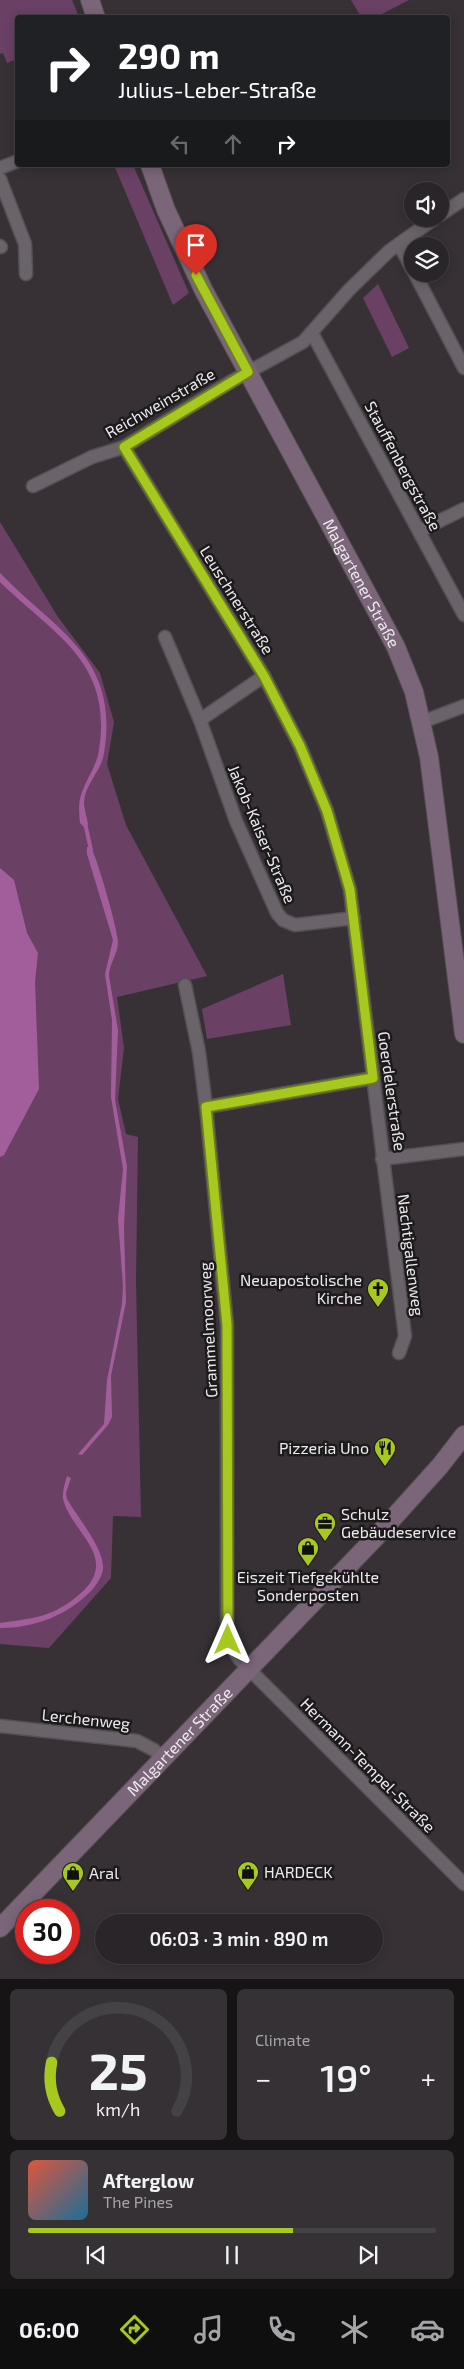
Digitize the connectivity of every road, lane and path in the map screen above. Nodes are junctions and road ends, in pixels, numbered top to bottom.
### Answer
1 (90, 0) edge
2 (95, 15) edge
3 (15, 162) edge
4 (151, 167) edge
5 (0, 168) edge
6 (0, 179) edge
7 (464, 199) edge
8 (449, 208) edge
9 (423, 227) edge
10 (399, 244) junction
11 (404, 254) edge
12 (26, 274) dead end
13 (419, 282) edge
14 (312, 333) junction
15 (464, 368) edge
16 (248, 372) junction
17 (124, 447) junction
18 (33, 486) dead end
19 (464, 509) edge
20 (420, 531) junction
21 (464, 615) edge
22 (164, 637) dead end
23 (264, 676) junction
24 (464, 706) edge
25 (200, 720) junction
26 (422, 722) junction
27 (354, 918) junction
28 (185, 985) dead end
29 (464, 1034) edge
30 (373, 1078) junction
31 (206, 1107) junction
32 (464, 1149) edge
33 (382, 1159) junction
34 (399, 1353) dead end
35 (464, 1435) edge
36 (464, 1452) edge
37 (440, 1466) junction
38 (250, 1669) junction
39 (0, 1726) edge
40 (164, 1758) junction
41 (464, 1884) edge
42 (0, 1928) edge

1 - 2 street
3 - 5 street
4 - 16 street, Malgartener Straße
6 - 12 street
7 - 8 street
9 - 10 street, Reichweinstraße
10 - 11 street
10 - 14 street, Reichweinstraße
13 - 15 street
14 - 16 street, Reichweinstraße
14 - 20 street, Stauffenbergstraße
16 - 17 street, Reichweinstraße
16 - 26 street, Malgartener Straße
17 - 18 street, Reichweinstraße
17 - 23 street, Leuschnerstraße
19 - 20 street
20 - 21 street, Stauffenbergstraße
22 - 25 street, Jakob-Kaiser-Straße
23 - 25 street
23 - 27 street, Leuschnerstraße
24 - 26 street
25 - 27 street, Jakob-Kaiser-Straße
26 - 29 street, Malgartener Straße
27 - 30 street, Goerdelerstraße
28 - 31 street, Grammelmoorweg
30 - 31 street
30 - 33 street, Goerdelerstraße
31 - 38 street, Grammelmoorweg
32 - 33 street, Goerdelerstraße
33 - 34 street, Nachtigallenweg
35 - 37 street, Malgartener Straße
36 - 37 street, Malgartener Straße
37 - 38 street, Malgartener Straße
38 - 40 street, Malgartener Straße
38 - 41 street, Hermann-Tempel-Straße
39 - 40 street, Lerchenweg
40 - 42 street, Malgartener Straße

